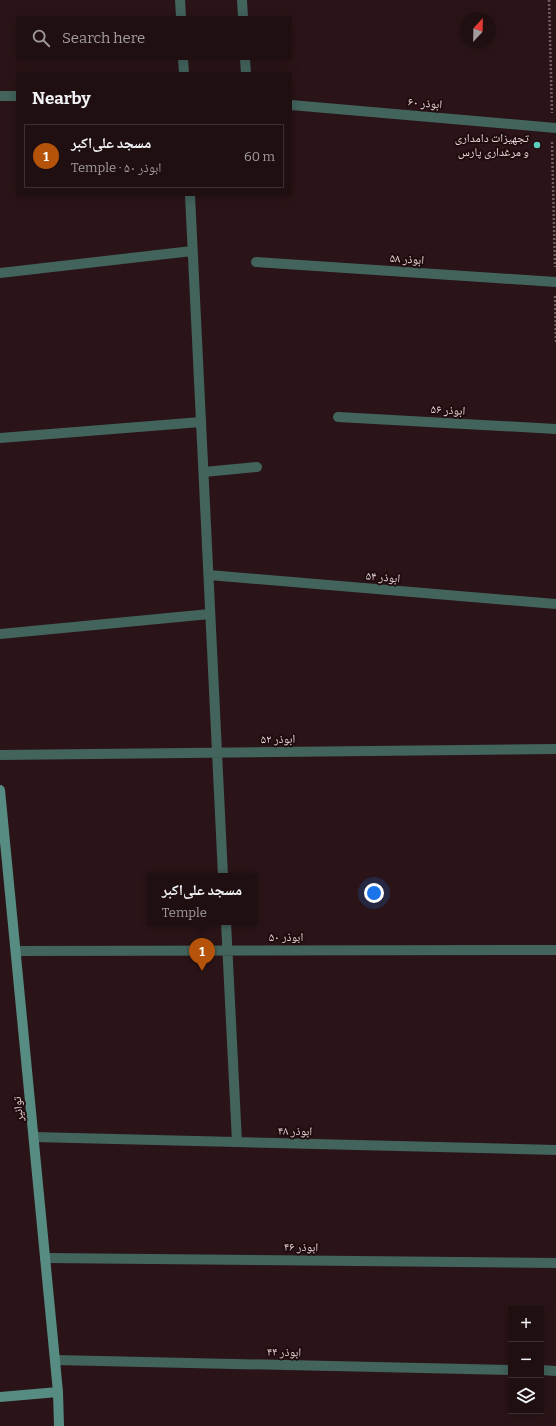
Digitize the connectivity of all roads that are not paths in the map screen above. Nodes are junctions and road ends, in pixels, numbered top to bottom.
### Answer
1 (180, 0) edge
2 (242, 0) edge
3 (181, 16) edge
4 (243, 16) edge
5 (183, 60) edge
6 (245, 60) edge
7 (184, 72) edge
8 (246, 72) edge
9 (0, 96) edge
10 (16, 96) edge
11 (292, 105) edge
12 (554, 127) edge
13 (190, 196) edge
14 (192, 251) junction
15 (256, 262) dead end
16 (0, 273) edge
17 (556, 282) edge
18 (338, 417) dead end
19 (201, 422) junction
20 (556, 429) edge
21 (0, 438) edge
22 (257, 467) dead end
23 (204, 472) junction
24 (209, 575) junction
25 (556, 604) edge
26 (210, 614) junction
27 (0, 634) edge
28 (556, 749) edge
29 (217, 753) junction
30 (0, 755) edge
31 (0, 790) edge
32 (223, 873) edge
33 (226, 925) edge
34 (227, 950) junction
35 (556, 950) edge
36 (16, 951) junction
37 (34, 1137) junction
38 (237, 1142) junction
39 (556, 1150) edge
40 (45, 1258) junction
41 (556, 1263) edge
42 (56, 1360) junction
43 (508, 1370) edge
44 (544, 1370) edge
45 (556, 1371) edge
46 (58, 1392) junction
47 (0, 1397) edge
48 (59, 1426) edge

1 - 3 street
2 - 4 street
5 - 7 street
6 - 8 street
9 - 10 street
11 - 12 street, ابوذر ۶۰
13 - 14 street
14 - 16 street
14 - 19 street
15 - 17 street, ابوذر ۵۸
18 - 20 street, ابوذر ۵۶
19 - 21 street
19 - 23 street
22 - 23 street
23 - 24 street
24 - 25 street, ابوذر ۵۴
24 - 26 street
26 - 27 street
26 - 29 street
28 - 29 street, ابوذر ۵۲
29 - 30 street, ابوذر ۵۲
29 - 32 street
31 - 36 street, توانیر
33 - 34 street
34 - 35 street, ابوذر ۵۰
34 - 36 street, ابوذر ۵۰
34 - 38 street
36 - 37 street, توانیر
37 - 38 street, ابوذر ۴۸
37 - 40 street, توانیر
38 - 39 street, ابوذر ۴۸
40 - 41 street, ابوذر ۴۶
40 - 42 street, توانیر
42 - 43 street, ابوذر ۴۴
42 - 46 street, توانیر
44 - 45 street
46 - 47 street
46 - 48 street, توانیر

